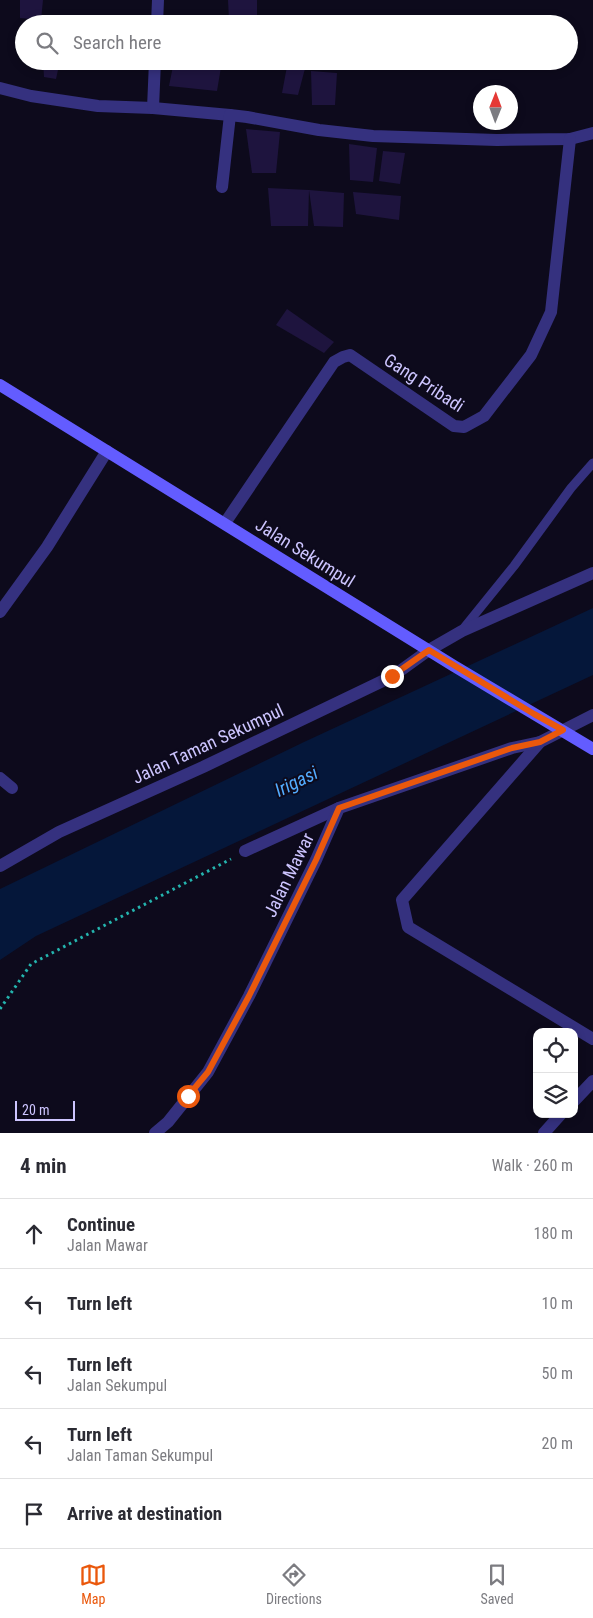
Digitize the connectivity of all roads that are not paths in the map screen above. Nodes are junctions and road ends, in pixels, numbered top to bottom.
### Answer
1 (158, 0) edge
2 (157, 15) edge
3 (155, 70) edge
4 (0, 88) edge
5 (153, 108) junction
6 (230, 115) junction
7 (593, 133) edge
8 (570, 139) junction
9 (222, 187) dead end
10 (0, 385) edge
11 (107, 451) junction
12 (593, 463) edge
13 (224, 524) junction
14 (593, 573) edge
15 (0, 612) edge
16 (462, 631) junction
17 (429, 650) junction
18 (593, 715) edge
19 (563, 730) junction
20 (540, 742) junction
21 (593, 749) edge
22 (0, 778) edge
23 (12, 788) dead end
24 (339, 808) junction
25 (245, 851) road end
26 (0, 866) edge
27 (593, 1039) edge
28 (593, 1081) edge
29 (578, 1096) edge
30 (557, 1118) edge
31 (168, 1122) junction
32 (155, 1133) edge
33 (176, 1133) edge
34 (544, 1133) edge

1 - 2 street
3 - 5 street
4 - 5 street
5 - 6 street
6 - 8 street
6 - 9 street
7 - 8 street
8 - 13 street, Gang Pribadi
10 - 11 main road, Jalan Sekumpul
11 - 13 main road, Jalan Sekumpul
11 - 15 street
12 - 16 lane
13 - 17 main road, Jalan Sekumpul
14 - 16 street, Jalan Taman Sekumpul
16 - 17 street, Jalan Taman Sekumpul
17 - 19 main road, Jalan Sekumpul
17 - 26 street, Jalan Taman Sekumpul
18 - 19 street
19 - 20 street
19 - 21 main road, Jalan Sekumpul
20 - 24 street
20 - 27 street
22 - 23 street
24 - 25 street
24 - 31 street, Jalan Mawar
28 - 29 street
30 - 34 street
31 - 32 street, Jalan Mawar
31 - 33 street

